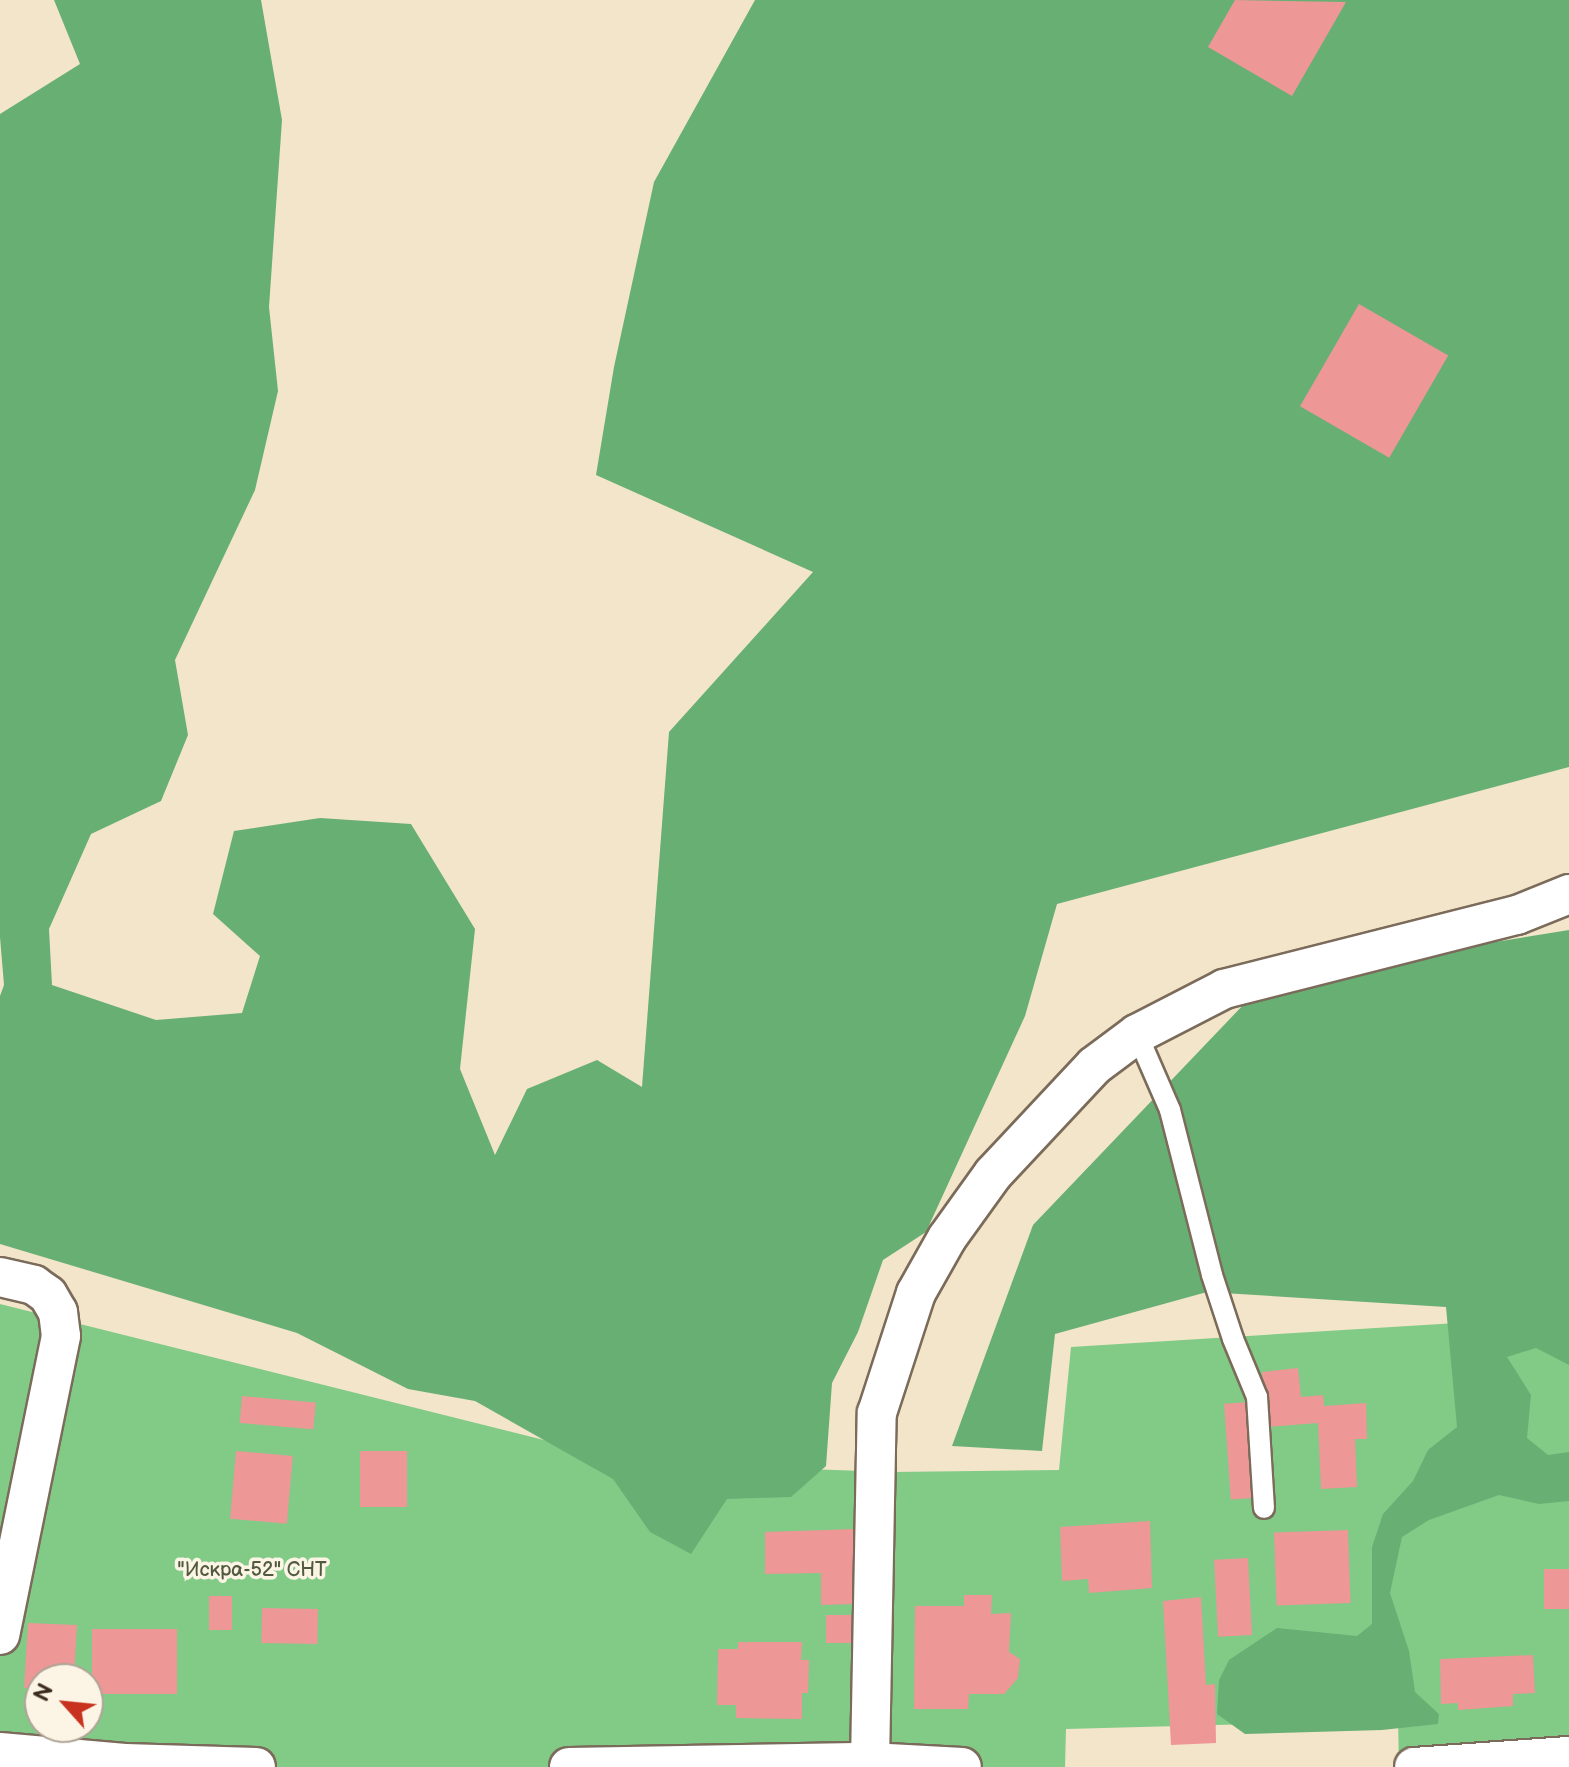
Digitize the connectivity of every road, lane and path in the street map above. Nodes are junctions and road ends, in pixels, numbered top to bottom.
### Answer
1 (1569, 894) edge
2 (1137, 1034) junction
3 (0, 1277) edge
4 (1264, 1508) dead end
5 (0, 1635) edge
6 (0, 1752) edge
7 (1569, 1756) edge
8 (870, 1762) junction
9 (256, 1767) edge
10 (569, 1767) edge
11 (962, 1767) edge
12 (1414, 1767) edge

1 - 2 street
2 - 4 lane
2 - 8 street
3 - 5 street
6 - 9 street
7 - 12 street
8 - 10 street
8 - 11 street

